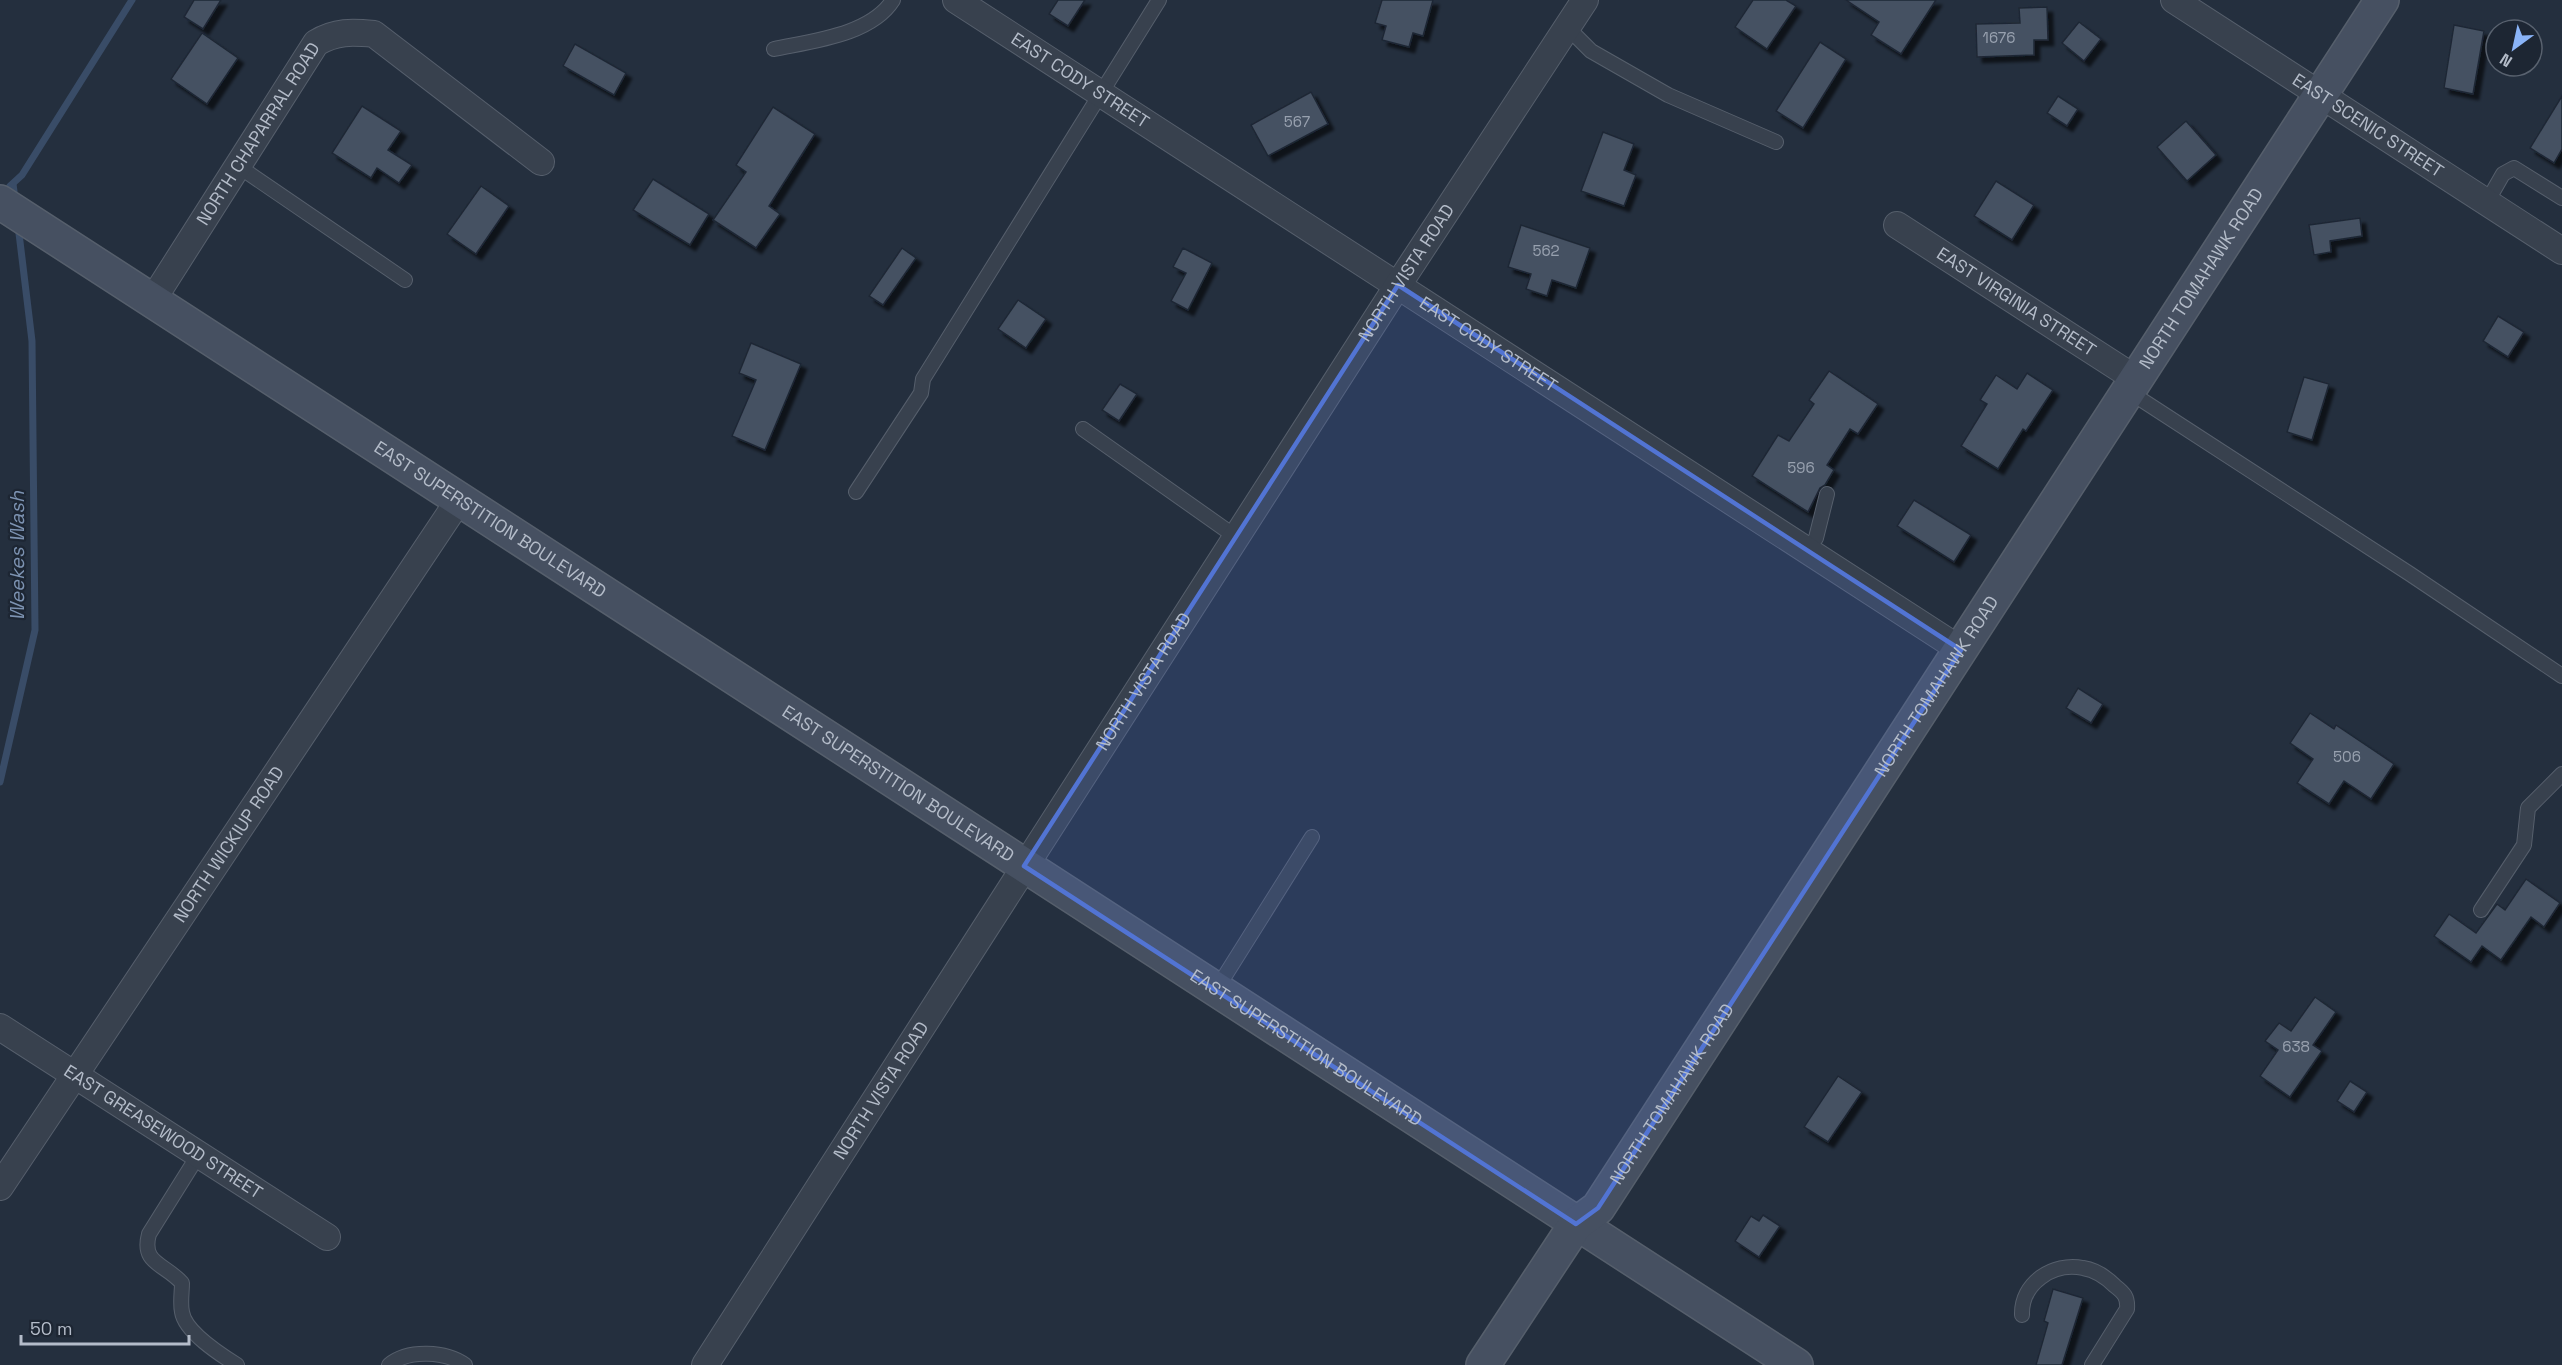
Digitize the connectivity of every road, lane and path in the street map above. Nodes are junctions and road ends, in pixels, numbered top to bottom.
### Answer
1 (893, 0) edge
2 (957, 0) edge
3 (1160, 0) edge
4 (1585, 0) edge
5 (2174, 0) edge
6 (2382, 0) edge
7 (1567, 27) junction
8 (774, 48) dead end
9 (1101, 93) junction
10 (2321, 95) junction
11 (1776, 142) dead end
12 (542, 162) dead end
13 (238, 166) junction
14 (2562, 198) edge
15 (0, 202) edge
16 (2487, 202) junction
17 (1896, 225) dead end
18 (2562, 251) edge
19 (405, 280) dead end
20 (1398, 285) junction
21 (152, 301) junction
22 (2132, 385) junction
23 (1083, 429) dead end
24 (856, 492) dead end
25 (1827, 495) dead end
26 (459, 500) junction
27 (1236, 537) junction
28 (1807, 551) junction
29 (1961, 650) junction
30 (2562, 676) edge
31 (2562, 774) edge
32 (1312, 837) dead end
33 (1024, 866) junction
34 (2481, 910) dead end
35 (1216, 990) junction
36 (0, 1027) edge
37 (75, 1075) junction
38 (199, 1154) junction
39 (0, 1187) edge
40 (1576, 1224) junction
41 (327, 1237) dead end
42 (2022, 1315) dead end
43 (237, 1365) edge
44 (389, 1365) edge
45 (465, 1365) edge
46 (705, 1365) edge
47 (1483, 1365) edge
48 (1796, 1365) edge
49 (2092, 1365) edge

1 - 8 lane
2 - 9 street, EAST CODY STREET
3 - 9 lane
4 - 7 street, NORTH VISTA ROAD
5 - 10 street, EAST SCENIC STREET
6 - 10 main road, NORTH TOMAHAWK ROAD
7 - 11 lane
7 - 20 street, NORTH VISTA ROAD
9 - 20 street, EAST CODY STREET
9 - 24 lane
10 - 16 street, EAST SCENIC STREET
10 - 22 main road, NORTH TOMAHAWK ROAD
12 - 13 street, NORTH CHAPARRAL ROAD
13 - 19 lane
13 - 21 street, NORTH CHAPARRAL ROAD
14 - 16 lane
15 - 21 main road, EAST SUPERSTITION BOULEVARD
16 - 18 street, EAST SCENIC STREET
17 - 22 street, EAST VIRGINIA STREET
20 - 27 street, NORTH VISTA ROAD
20 - 28 street, EAST CODY STREET
21 - 26 main road, EAST SUPERSTITION BOULEVARD
22 - 29 main road, NORTH TOMAHAWK ROAD
22 - 30 lane
23 - 27 lane
25 - 28 lane
26 - 33 main road, EAST SUPERSTITION BOULEVARD
26 - 37 street, NORTH WICKIUP ROAD
27 - 33 street, NORTH VISTA ROAD
28 - 29 street, EAST CODY STREET
29 - 40 main road, NORTH TOMAHAWK ROAD
31 - 34 lane
32 - 35 lane
33 - 35 main road, EAST SUPERSTITION BOULEVARD
33 - 46 street, NORTH VISTA ROAD
35 - 40 main road, EAST SUPERSTITION BOULEVARD
36 - 37 street, EAST GREASEWOOD STREET
37 - 38 street, EAST GREASEWOOD STREET
37 - 39 street, NORTH WICKIUP ROAD
38 - 41 street, EAST GREASEWOOD STREET
38 - 43 lane
40 - 47 main road, NORTH TOMAHAWK ROAD
40 - 48 main road, EAST SUPERSTITION BOULEVARD
42 - 49 lane
44 - 45 lane

